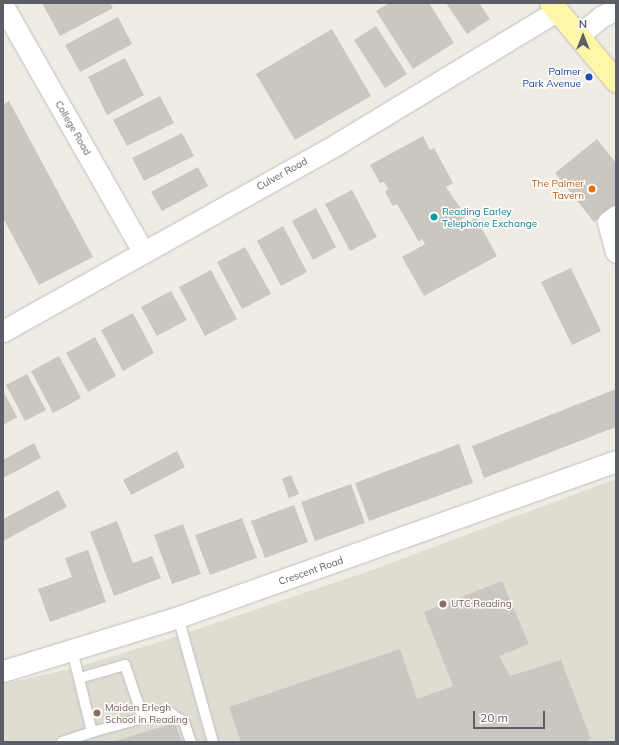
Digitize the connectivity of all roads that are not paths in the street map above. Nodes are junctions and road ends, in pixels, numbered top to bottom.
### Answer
1 (3, 6) edge
2 (554, 7) edge
3 (616, 9) edge
4 (578, 36) junction
5 (616, 81) edge
6 (616, 216) edge
7 (142, 250) junction
8 (616, 252) edge
9 (3, 331) edge
10 (616, 461) edge
11 (178, 617) junction
12 (72, 650) junction
13 (3, 671) edge
14 (80, 678) junction
15 (143, 718) junction
16 (92, 732) junction
17 (62, 742) edge
18 (191, 742) edge
19 (213, 742) edge

1 - 7 street, College Road
2 - 4 main road
2 - 7 street, Culver Road
3 - 4 street
4 - 5 main road
6 - 8 street
7 - 9 street, Culver Road
10 - 11 street, Crescent Road
11 - 12 street, Crescent Road
11 - 19 lane
12 - 13 street, Crescent Road
12 - 14 lane
14 - 15 lane
14 - 16 lane
15 - 16 lane
15 - 18 lane
16 - 17 lane

